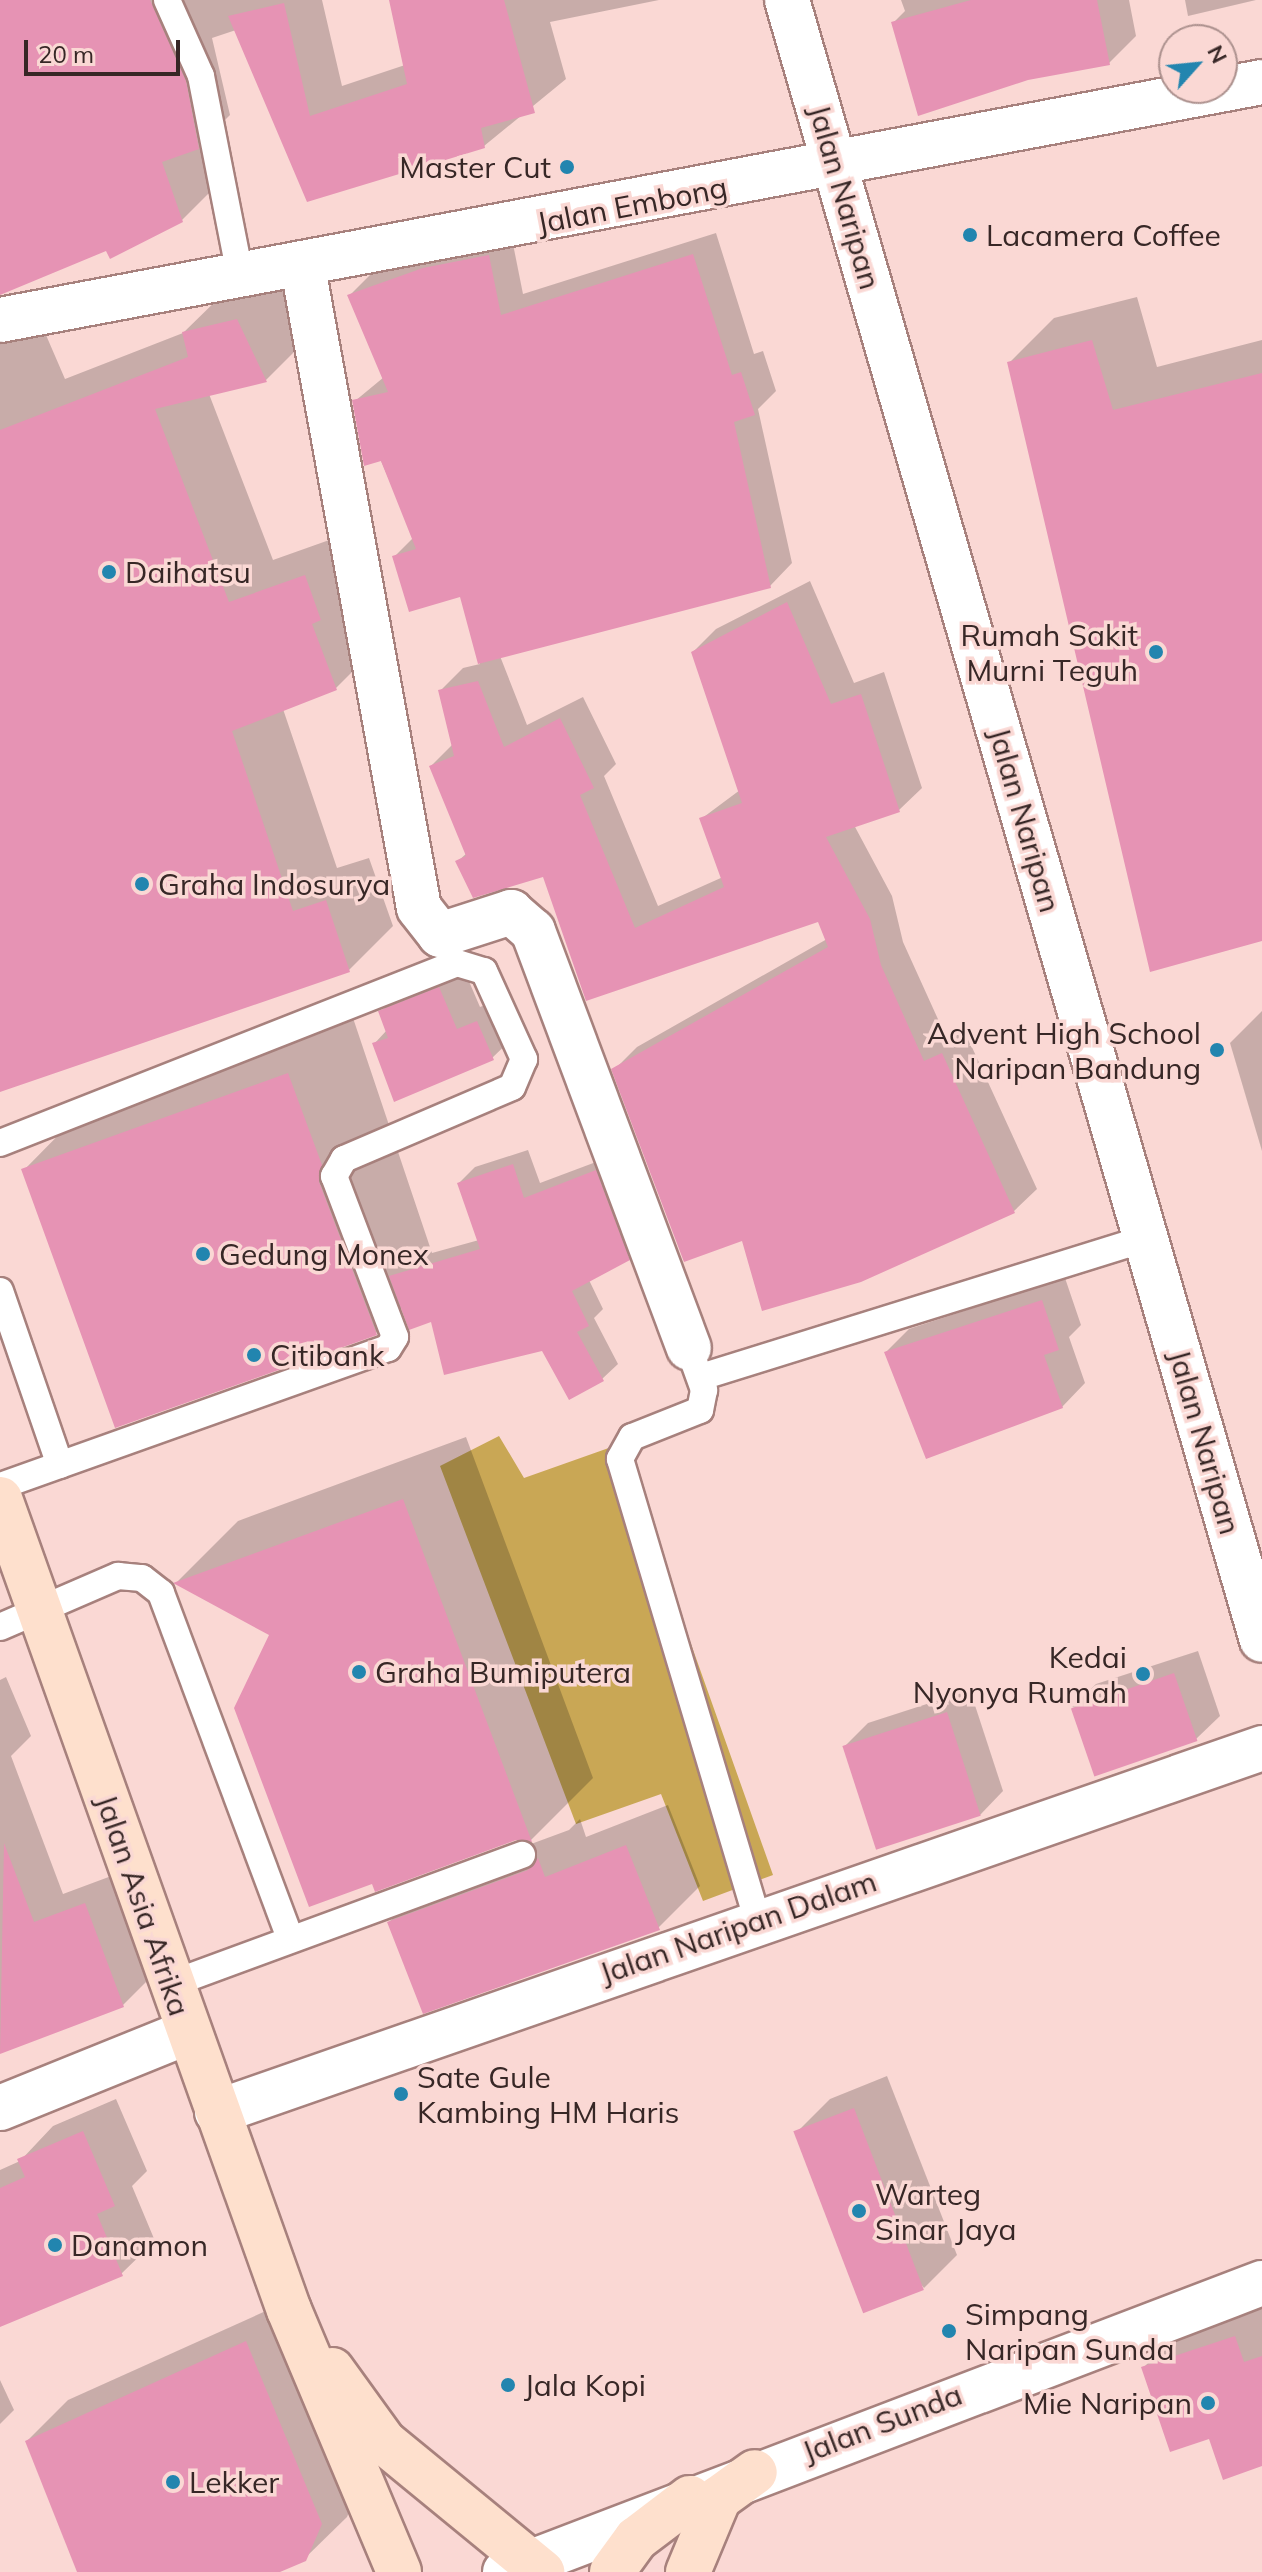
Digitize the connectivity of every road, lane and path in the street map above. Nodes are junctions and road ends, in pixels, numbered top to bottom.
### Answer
1 (167, 0) edge
2 (787, 0) edge
3 (1262, 82) edge
4 (836, 166) junction
5 (303, 268) junction
6 (241, 280) junction
7 (0, 320) edge
8 (0, 1143) edge
9 (1146, 1238) junction
10 (0, 1291) edge
11 (695, 1363) junction
12 (60, 1465) junction
13 (0, 1486) edge
14 (0, 1499) edge
15 (19, 1618) edge
16 (1262, 1640) edge
17 (1262, 1748) edge
18 (522, 1855) dead end
19 (757, 1920) junction
20 (290, 1938) junction
21 (171, 1984) junction
22 (188, 2032) junction
23 (0, 2108) edge
24 (217, 2112) junction
25 (1262, 2283) edge
26 (289, 2310) junction
27 (755, 2472) junction
28 (690, 2498) junction
29 (525, 2569) edge
30 (399, 2572) edge
31 (612, 2572) edge
32 (688, 2572) edge

1 - 6 lane
2 - 4 street, Jalan Naripan
3 - 4 street, Jalan Embong
4 - 5 street, Jalan Embong
4 - 9 street, Jalan Naripan
5 - 6 street, Jalan Embong
5 - 11 street
6 - 7 street, Jalan Embong
8 - 12 lane
9 - 11 lane
9 - 16 street, Jalan Naripan
10 - 12 lane
11 - 19 lane
12 - 13 lane
14 - 15 main road, Jalan Asia Afrika
15 - 20 lane
15 - 21 main road, Jalan Asia Afrika
17 - 19 street, Jalan Naripan Dalam
18 - 20 lane
19 - 24 street, Jalan Naripan Dalam
20 - 21 lane
21 - 22 main road, Jalan Asia Afrika
22 - 23 street
22 - 24 main road, Jalan Asia Afrika
24 - 26 main road, Jalan Asia Afrika
25 - 27 street, Jalan Sunda
26 - 29 main road
26 - 30 main road
27 - 28 street, Jalan Sunda
27 - 32 main road
28 - 29 street, Jalan Sunda
28 - 31 main road

